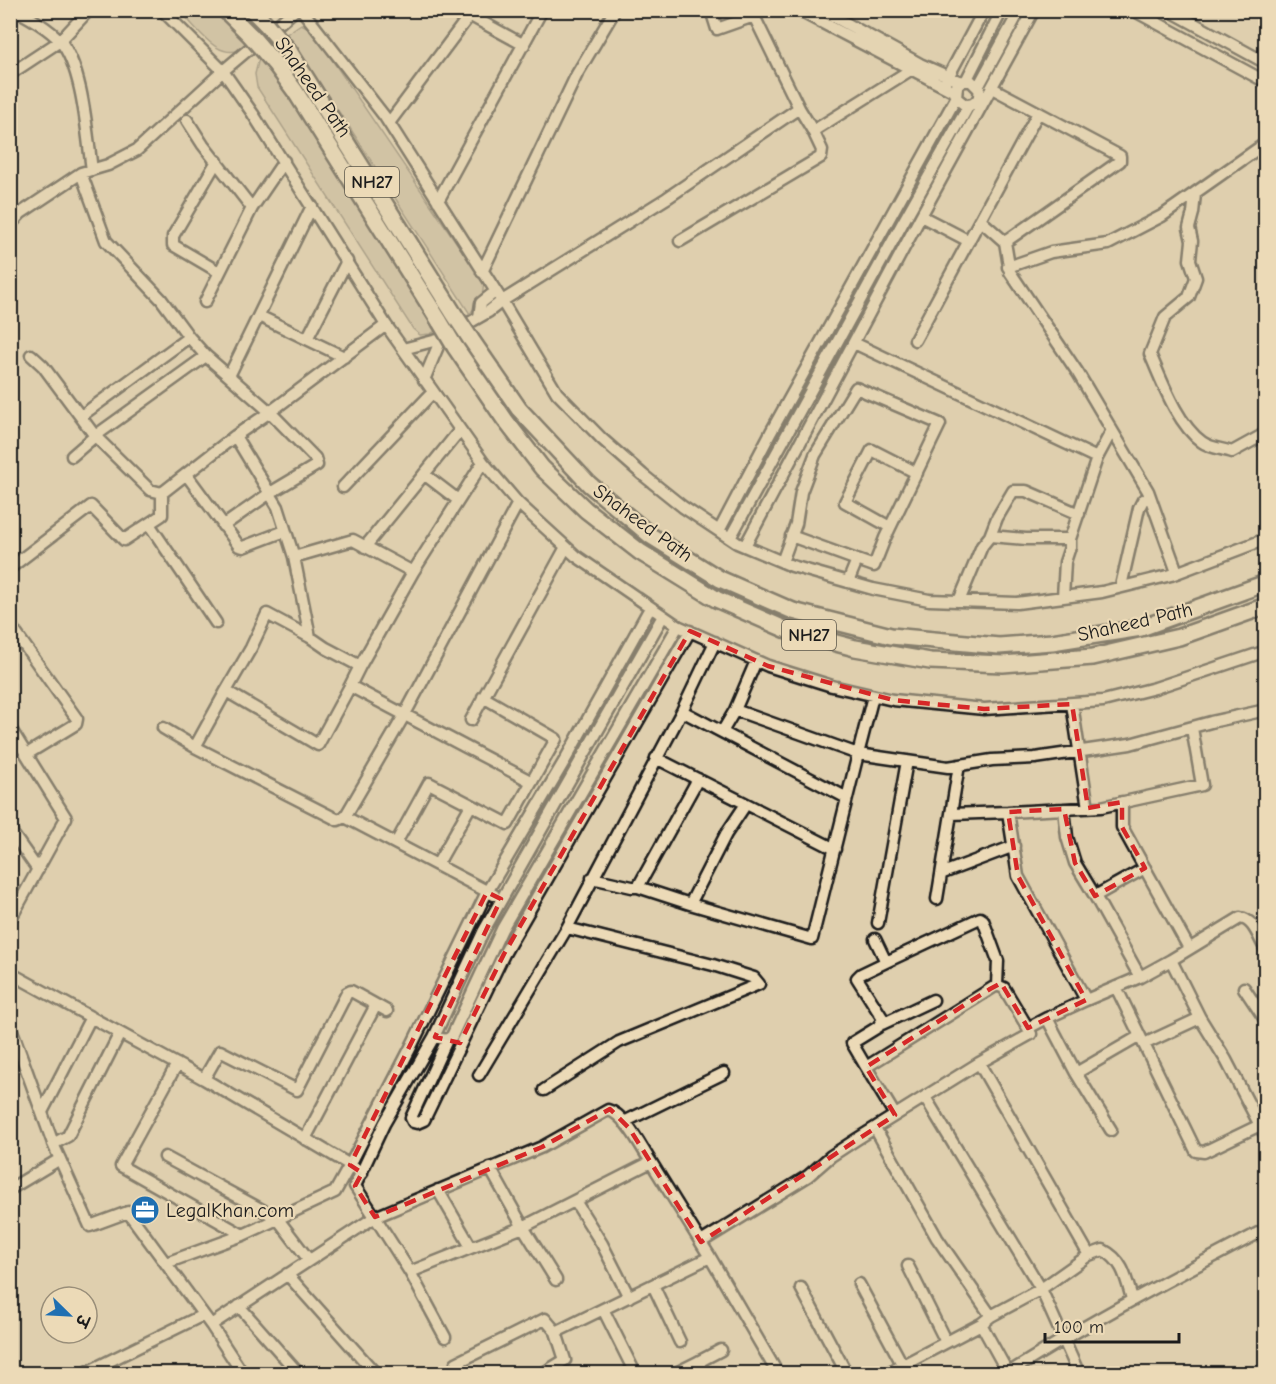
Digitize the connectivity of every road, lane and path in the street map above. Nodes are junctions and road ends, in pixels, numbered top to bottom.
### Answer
1 (89, 10) edge
2 (162, 10) edge
3 (225, 10) edge
4 (252, 10) edge
5 (295, 10) edge
6 (302, 10) edge
7 (542, 10) edge
8 (615, 10) edge
9 (711, 10) edge
10 (798, 10) edge
11 (822, 10) edge
12 (984, 10) edge
13 (1002, 10) edge
14 (1020, 10) edge
15 (1034, 10) edge
16 (1133, 10) edge
17 (1169, 10) edge
18 (12, 11) edge
19 (465, 13) edge
20 (60, 41) junction
21 (524, 45) junction
22 (1266, 63) edge
23 (915, 67) junction
24 (223, 71) junction
25 (10, 74) edge
26 (945, 82) junction
27 (963, 82) junction
28 (1266, 82) edge
29 (978, 87) junction
30 (992, 88) junction
31 (956, 95) junction
32 (969, 105) junction
33 (799, 108) junction
34 (1038, 113) junction
35 (188, 120) dead end
36 (389, 123) junction
37 (813, 131) junction
38 (1266, 143) edge
39 (217, 161) junction
40 (284, 161) junction
41 (87, 172) junction
42 (1195, 194) junction
43 (438, 201) junction
44 (312, 206) junction
45 (252, 208) junction
46 (921, 216) junction
47 (980, 220) junction
48 (10, 225) edge
49 (969, 240) junction
50 (680, 241) dead end
51 (1005, 242) junction
52 (347, 261) junction
53 (1008, 267) junction
54 (219, 272) junction
55 (483, 272) junction
56 (491, 290) junction
57 (502, 301) junction
58 (205, 302) dead end
59 (483, 314) junction
60 (511, 315) junction
61 (259, 316) junction
62 (386, 325) junction
63 (189, 337) junction
64 (307, 339) junction
65 (441, 339) junction
66 (915, 340) dead end
67 (854, 343) junction
68 (403, 349) junction
69 (31, 356) dead end
70 (206, 356) junction
71 (344, 357) junction
72 (229, 376) junction
73 (424, 380) junction
74 (433, 392) junction
75 (270, 412) junction
76 (81, 416) junction
77 (460, 430) junction
78 (1266, 431) edge
79 (1111, 432) junction
80 (95, 436) junction
81 (235, 436) junction
82 (72, 456) dead end
83 (1097, 458) junction
84 (483, 462) junction
85 (917, 473) junction
86 (186, 474) junction
87 (424, 474) junction
88 (343, 488) dead end
89 (162, 493) junction
90 (270, 493) junction
91 (458, 500) junction
92 (1143, 500) dead end
93 (518, 503) junction
94 (1079, 514) junction
95 (149, 524) junction
96 (223, 526) junction
97 (891, 527) junction
98 (285, 531) junction
99 (719, 531) junction
100 (791, 536) junction
101 (990, 536) junction
102 (730, 538) junction
103 (1070, 539) junction
104 (1266, 539) edge
105 (745, 546) junction
106 (365, 547) junction
107 (566, 547) junction
108 (294, 557) junction
109 (857, 560) junction
110 (782, 562) junction
111 (12, 564) edge
112 (413, 572) junction
113 (1177, 572) junction
114 (848, 582) junction
115 (1266, 583) edge
116 (1121, 586) junction
117 (1063, 597) junction
118 (959, 601) junction
119 (1266, 606) edge
120 (650, 608) junction
121 (663, 616) junction
122 (216, 623) dead end
123 (10, 625) edge
124 (678, 626) junction
125 (690, 631) junction
126 (310, 637) junction
127 (715, 642) junction
128 (1266, 651) edge
129 (756, 661) junction
130 (360, 666) junction
131 (350, 686) junction
132 (226, 691) junction
133 (873, 696) junction
134 (483, 697) junction
135 (1072, 704) junction
136 (735, 710) junction
137 (1266, 710) edge
138 (682, 711) junction
139 (405, 714) junction
140 (471, 720) dead end
141 (10, 728) edge
142 (163, 728) dead end
143 (1192, 728) junction
144 (722, 732) junction
145 (195, 747) junction
146 (1079, 753) junction
147 (27, 754) junction
148 (858, 754) junction
149 (656, 758) junction
150 (907, 761) junction
151 (959, 765) junction
152 (698, 779) junction
153 (532, 782) junction
154 (847, 798) junction
155 (1122, 802) junction
156 (746, 804) junction
157 (471, 805) junction
158 (1088, 808) junction
159 (1064, 809) junction
160 (1008, 812) junction
161 (951, 814) junction
162 (345, 817) junction
163 (10, 830) edge
164 (396, 843) junction
165 (1014, 846) junction
166 (835, 849) junction
167 (437, 865) junction
168 (1145, 868) junction
169 (38, 870) junction
170 (943, 873) junction
171 (592, 878) junction
172 (638, 887) junction
173 (487, 892) junction
174 (1095, 896) junction
175 (501, 899) junction
176 (937, 899) dead end
177 (690, 904) junction
178 (10, 920) edge
179 (878, 923) dead end
180 (567, 928) junction
181 (875, 939) dead end
182 (1190, 948) junction
183 (1266, 950) edge
184 (1171, 960) junction
185 (886, 962) junction
186 (10, 973) edge
187 (1140, 977) junction
188 (997, 985) junction
189 (1116, 987) junction
190 (1244, 988) dead end
191 (933, 1000) dead end
192 (1086, 1000) junction
193 (376, 1005) junction
194 (387, 1011) dead end
195 (91, 1017) junction
196 (1047, 1018) junction
197 (1200, 1018) junction
198 (1266, 1021) edge
199 (882, 1024) junction
200 (11, 1027) edge
201 (1028, 1028) junction
202 (120, 1033) junction
203 (434, 1037) junction
204 (447, 1040) junction
205 (1142, 1040) junction
206 (979, 1063) junction
207 (177, 1064) junction
208 (866, 1067) junction
209 (724, 1072) dead end
210 (1076, 1073) junction
211 (479, 1075) dead end
212 (204, 1079) junction
213 (544, 1090) dead end
214 (925, 1097) junction
215 (42, 1112) junction
216 (895, 1116) junction
217 (624, 1122) junction
218 (1260, 1125) junction
219 (874, 1128) junction
220 (1111, 1130) dead end
221 (1266, 1137) edge
222 (305, 1139) junction
223 (53, 1144) junction
224 (165, 1157) dead end
225 (60, 1159) junction
226 (651, 1162) junction
227 (350, 1165) junction
228 (490, 1168) junction
229 (362, 1173) junction
230 (10, 1189) edge
231 (438, 1190) junction
232 (574, 1201) junction
233 (375, 1217) junction
234 (277, 1218) junction
235 (523, 1227) junction
236 (1266, 1229) edge
237 (243, 1235) junction
238 (701, 1242) junction
239 (471, 1247) junction
240 (1089, 1255) junction
241 (710, 1257) junction
242 (309, 1260) junction
243 (166, 1263) junction
244 (908, 1266) dead end
245 (410, 1272) junction
246 (287, 1274) junction
247 (556, 1280) dead end
248 (859, 1284) dead end
249 (653, 1285) junction
250 (801, 1288) dead end
251 (1041, 1289) junction
252 (629, 1297) junction
253 (1132, 1299) junction
254 (239, 1306) junction
255 (603, 1309) junction
256 (203, 1315) junction
257 (991, 1316) junction
258 (981, 1324) junction
259 (211, 1325) junction
260 (556, 1332) junction
261 (445, 1336) dead end
262 (1063, 1338) junction
263 (680, 1342) dead end
264 (946, 1342) junction
265 (720, 1350) dead end
266 (698, 1362) junction
267 (456, 1363) dead end
268 (902, 1364) junction
269 (632, 1367) dead end
270 (1007, 1373) edge
271 (83, 1374) edge
272 (243, 1374) edge
273 (299, 1374) edge
274 (376, 1374) edge
275 (542, 1374) edge
276 (674, 1374) edge
277 (704, 1374) edge
278 (778, 1374) edge
279 (847, 1374) edge
280 (886, 1374) edge
281 (1080, 1374) edge

1 - 20 street
2 - 24 street
3 - 119 highway, Shaheed Path / NH27, bridge
4 - 115 highway, Shaheed Path / NH27, bridge
5 - 24 street
6 - 36 street
7 - 21 street
8 - 55 street
9 - 33 street
10 - 23 street
11 - 23 street
12 - 26 street
13 - 27 street
14 - 29 street
15 - 30 street
16 - 28 street
17 - 22 street
18 - 20 street
19 - 21 street
19 - 36 street
20 - 25 street
20 - 41 street
21 - 43 street
23 - 26 street
23 - 37 street
24 - 40 street
24 - 41 street
26 - 27 street
26 - 31 street
27 - 29 street
27 - 31 street
29 - 32 street
30 - 34 street
30 - 46 street
31 - 32 street
31 - 99 street
32 - 102 street
33 - 37 street
33 - 57 street
34 - 47 street
34 - 51 street
35 - 39 street
36 - 43 street
37 - 50 street
38 - 42 street
39 - 45 street
39 - 54 street
40 - 44 street
40 - 45 street
41 - 48 street
41 - 63 street
42 - 53 street
42 - 78 street
43 - 55 street
44 - 52 street
44 - 61 street
45 - 54 street
46 - 49 street
46 - 67 street
47 - 49 street
47 - 51 street
49 - 66 street
51 - 53 street
52 - 62 street
52 - 64 street
53 - 79 street
54 - 58 street
55 - 56 street
56 - 57 street
56 - 59 street
57 - 59 street
57 - 60 street
59 - 60 street
59 - 65 street
60 - 99 street
61 - 64 street
61 - 72 street
62 - 68 street
62 - 71 street
63 - 70 street
63 - 76 street
64 - 71 street
65 - 68 street
65 - 73 street
67 - 83 street
67 - 105 street
68 - 73 street
69 - 76 street
70 - 72 street
70 - 80 street
71 - 75 street
72 - 75 street
73 - 74 street
74 - 77 street
74 - 88 street
75 - 81 street
75 - 90 street
76 - 80 street
77 - 84 street
77 - 87 street
79 - 83 street
79 - 113 street
80 - 82 street
80 - 89 street
81 - 86 street
81 - 90 street
83 - 94 street
84 - 91 street
84 - 93 street
85 - 97 street
85 - 97 street
85 - 100 street
86 - 89 street
86 - 96 street
87 - 91 street
87 - 106 street
89 - 95 street
90 - 96 street
90 - 98 street
91 - 112 street
92 - 116 street
93 - 107 street
93 - 139 street
94 - 101 street
94 - 103 street
95 - 111 street
95 - 122 street
96 - 98 street
97 - 109 street
98 - 108 street
99 - 102 street
100 - 109 street
100 - 110 street
101 - 103 street
101 - 118 street
102 - 105 street
103 - 117 street
104 - 113 street
105 - 110 street
106 - 108 street
106 - 112 street
107 - 120 street
107 - 134 street
108 - 126 street
109 - 114 street
110 - 114 street
112 - 130 street
113 - 116 street
114 - 118 street
116 - 117 street
117 - 118 street
120 - 121 street
120 - 173 street
121 - 124 street
121 - 175 street
123 - 147 street
124 - 125 street
124 - 204 street
125 - 127 street
125 - 204 street
126 - 130 street
126 - 132 street
127 - 129 street
127 - 138 street
128 - 135 street
129 - 133 street
129 - 136 street
130 - 131 street
131 - 132 street
131 - 139 street
132 - 145 street
133 - 135 street
133 - 148 street
134 - 140 street
134 - 153 street
135 - 146 street
136 - 144 street
136 - 148 street
137 - 143 street
138 - 144 street
138 - 149 street
139 - 153 street
139 - 162 street
141 - 147 street
142 - 145 street
143 - 146 street
143 - 155 street
144 - 154 street
145 - 162 street
146 - 151 street
146 - 158 street
147 - 169 street
148 - 150 street
148 - 154 street
149 - 152 street
149 - 171 street
150 - 151 street
150 - 179 street
151 - 161 street
152 - 156 street
152 - 172 street
153 - 157 street
154 - 166 street
155 - 158 street
155 - 168 street
156 - 166 street
156 - 177 street
157 - 164 street
157 - 167 street
158 - 159 street
159 - 160 street
159 - 174 street
160 - 161 street
160 - 165 street
161 - 170 street
162 - 164 street
163 - 169 street
164 - 167 street
165 - 170 street
165 - 192 street
166 - 177 street
167 - 173 street
168 - 174 street
168 - 182 street
169 - 178 street
170 - 176 street
171 - 172 street
171 - 180 street
172 - 177 street
173 - 175 street
173 - 227 street
174 - 187 street
175 - 203 street
180 - 211 street
180 - 213 street
181 - 185 street
182 - 183 street
182 - 184 street
184 - 187 street
184 - 197 street
185 - 188 street
185 - 199 street
186 - 195 street
187 - 189 street
188 - 201 street
188 - 208 street
189 - 192 street
189 - 205 street
190 - 198 street
191 - 199 street
192 - 196 street
193 - 194 street
193 - 212 street
193 - 222 street
195 - 202 street
195 - 215 street
196 - 201 street
196 - 210 street
197 - 205 street
197 - 218 street
199 - 208 street
200 - 215 street
201 - 206 street
202 - 207 street
202 - 223 street
203 - 204 street
203 - 229 street
205 - 210 street
205 - 218 street
206 - 214 street
206 - 240 street
207 - 212 street
207 - 237 street
208 - 216 street
209 - 217 street
210 - 220 street
212 - 222 street
214 - 216 street
214 - 251 street
215 - 223 street
216 - 219 street
217 - 226 street
217 - 228 street
218 - 221 street
219 - 238 street
219 - 257 street
222 - 227 street
223 - 225 street
224 - 234 street
225 - 230 street
225 - 243 street
226 - 232 street
226 - 238 street
227 - 229 street
227 - 234 street
228 - 231 street
228 - 235 street
229 - 233 street
231 - 233 street
231 - 239 street
232 - 235 street
232 - 252 street
233 - 242 street
233 - 245 street
234 - 237 street
234 - 242 street
235 - 239 street
235 - 247 street
236 - 253 street
237 - 243 street
238 - 241 street
239 - 245 street
240 - 251 street
240 - 253 street
241 - 249 street
241 - 278 street
242 - 246 street
243 - 256 street
244 - 264 street
245 - 261 street
246 - 254 street
246 - 274 street
248 - 268 street
249 - 252 street
249 - 263 street
250 - 279 street
251 - 257 street
251 - 262 street
252 - 255 street
253 - 262 street
254 - 259 street
254 - 273 street
255 - 260 street
255 - 269 street
256 - 259 street
256 - 271 street
257 - 258 street
258 - 264 street
258 - 270 street
259 - 272 street
260 - 267 street
260 - 275 street
262 - 270 street
262 - 281 street
264 - 268 street
265 - 266 street
266 - 276 street
266 - 277 street
268 - 280 street

